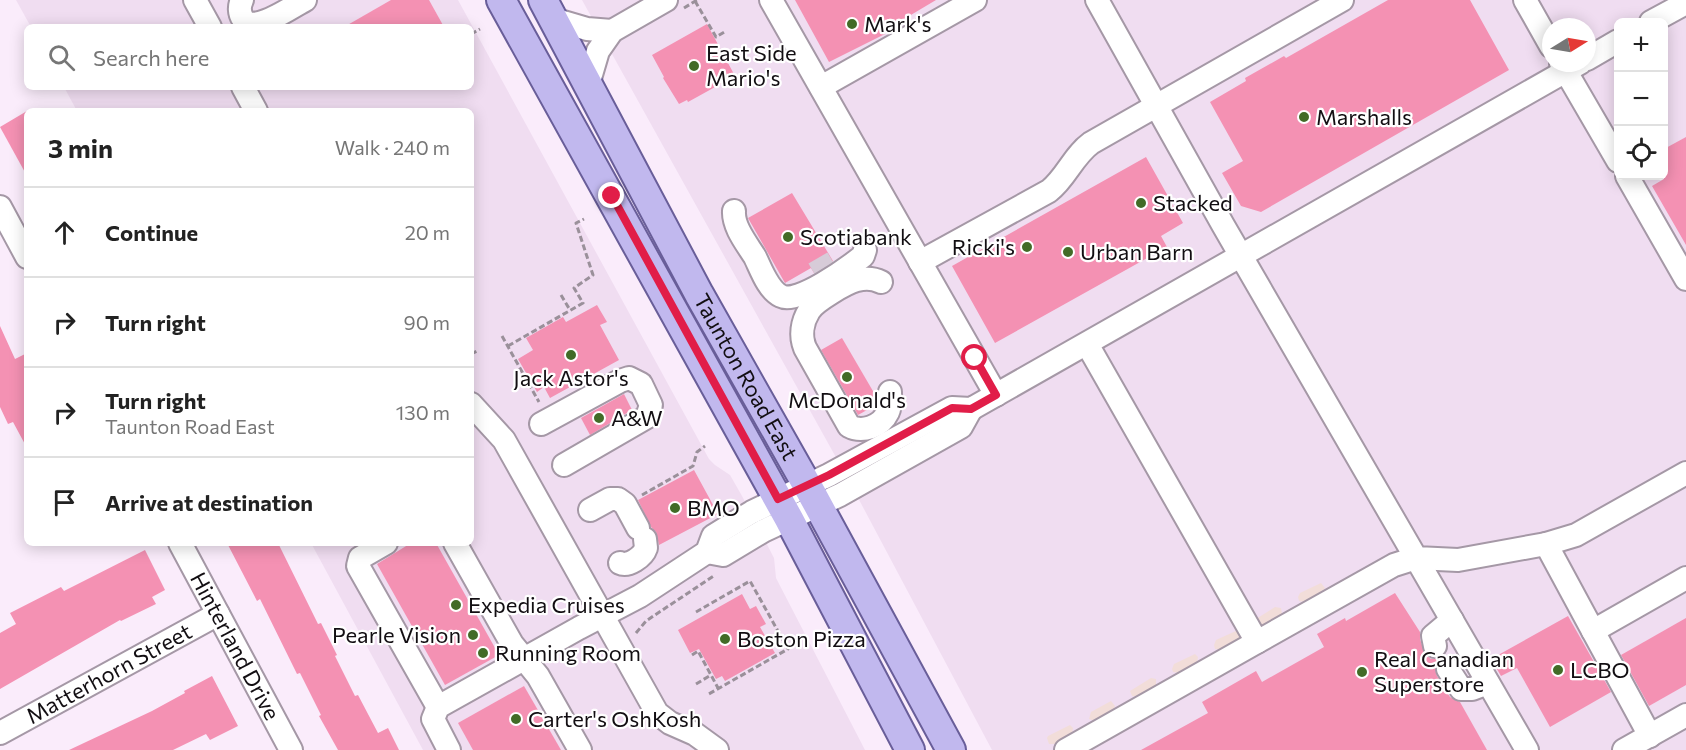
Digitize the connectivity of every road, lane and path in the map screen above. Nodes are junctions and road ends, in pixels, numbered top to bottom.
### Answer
1 (195, 0) edge
2 (242, 0) edge
3 (305, 0) edge
4 (501, 0) edge
5 (666, 0) edge
6 (771, 0) edge
7 (975, 0) edge
8 (1097, 0) edge
9 (1342, 0) edge
10 (1525, 0) edge
11 (695, 1) edge
12 (1686, 3) edge
13 (269, 10) edge
14 (548, 10) edge
15 (1658, 18) edge
16 (208, 24) edge
17 (480, 29) dead end
18 (612, 30) junction
19 (1542, 30) edge
20 (726, 31) dead end
21 (474, 32) edge
22 (1614, 43) edge
23 (1596, 53) edge
24 (1559, 72) edge
25 (1572, 72) edge
26 (588, 85) junction
27 (821, 87) junction
28 (245, 90) edge
29 (1156, 105) junction
30 (254, 108) edge
31 (1614, 153) edge
32 (1629, 180) edge
33 (0, 207) edge
34 (734, 211) dead end
35 (584, 219) dead end
36 (24, 251) edge
37 (1242, 256) junction
38 (920, 262) junction
39 (1686, 279) edge
40 (874, 280) dead end
41 (774, 289) junction
42 (561, 295) dead end
43 (570, 310) junction
44 (502, 336) dead end
45 (1087, 344) junction
46 (508, 346) junction
47 (479, 350) dead end
48 (474, 352) edge
49 (890, 392) dead end
50 (996, 395) junction
51 (540, 402) dead end
52 (474, 407) edge
53 (541, 424) dead end
54 (705, 446) dead end
55 (564, 465) dead end
56 (1686, 473) edge
57 (639, 496) dead end
58 (813, 496) junction
59 (784, 509) junction
60 (590, 510) dead end
61 (1546, 544) junction
62 (182, 546) edge
63 (381, 546) edge
64 (457, 546) edge
65 (1416, 558) junction
66 (620, 563) dead end
67 (716, 574) dead end
68 (1686, 579) edge
69 (696, 612) dead end
70 (218, 614) junction
71 (602, 616) junction
72 (1452, 620) junction
73 (1593, 631) junction
74 (635, 638) dead end
75 (1257, 642) junction
76 (1435, 646) dead end
77 (692, 655) dead end
78 (524, 659) junction
79 (1448, 669) dead end
80 (711, 675) junction
81 (1488, 683) junction
82 (696, 684) dead end
83 (718, 688) junction
84 (706, 695) dead end
85 (438, 708) junction
86 (1686, 715) edge
87 (0, 733) edge
88 (1650, 736) junction
89 (291, 750) edge
90 (449, 750) edge
91 (580, 750) edge
92 (717, 750) edge
93 (910, 750) edge
94 (951, 750) edge
95 (1066, 750) edge
96 (1527, 750) edge
97 (1624, 750) edge

1 - 16 street
2 - 13 street
3 - 13 street
4 - 59 main road, Taunton Road East
5 - 18 street
6 - 27 street
7 - 27 street
8 - 29 street
9 - 29 street
10 - 19 street
11 - 20 path
12 - 15 street
14 - 18 street
14 - 26 main road, Taunton Road East
17 - 21 path
18 - 26 street
22 - 23 street
24 - 37 street
25 - 31 street
26 - 58 main road, Taunton Road East
27 - 38 street
28 - 30 street
29 - 37 street
29 - 38 street
32 - 39 street
33 - 36 street
34 - 41 street
35 - 43 path
37 - 45 street
37 - 65 street
38 - 50 street
40 - 49 street
41 - 41 street
42 - 43 path
43 - 46 path
44 - 46 path
45 - 50 street
45 - 75 street
46 - 51 path
47 - 48 path
50 - 58 street
52 - 71 street
53 - 55 street
54 - 57 path
56 - 61 street
58 - 59 street
58 - 94 main road, Taunton Road East
59 - 71 street
59 - 93 main road, Taunton Road East
60 - 66 street
61 - 65 street
61 - 73 street
62 - 70 street, Hinterland Drive
63 - 85 street
64 - 78 street
65 - 72 street
65 - 75 street
67 - 74 path
68 - 73 street
69 - 83 path
70 - 87 street, Matterhorn Street
70 - 89 street, Hinterland Drive
71 - 78 street
71 - 92 street
72 - 76 street
72 - 81 street
73 - 88 street
75 - 95 street
77 - 80 path
78 - 85 street
78 - 91 street
79 - 81 street
80 - 82 path
80 - 83 path
81 - 96 street
83 - 84 path
85 - 90 street
86 - 88 street
88 - 97 street

